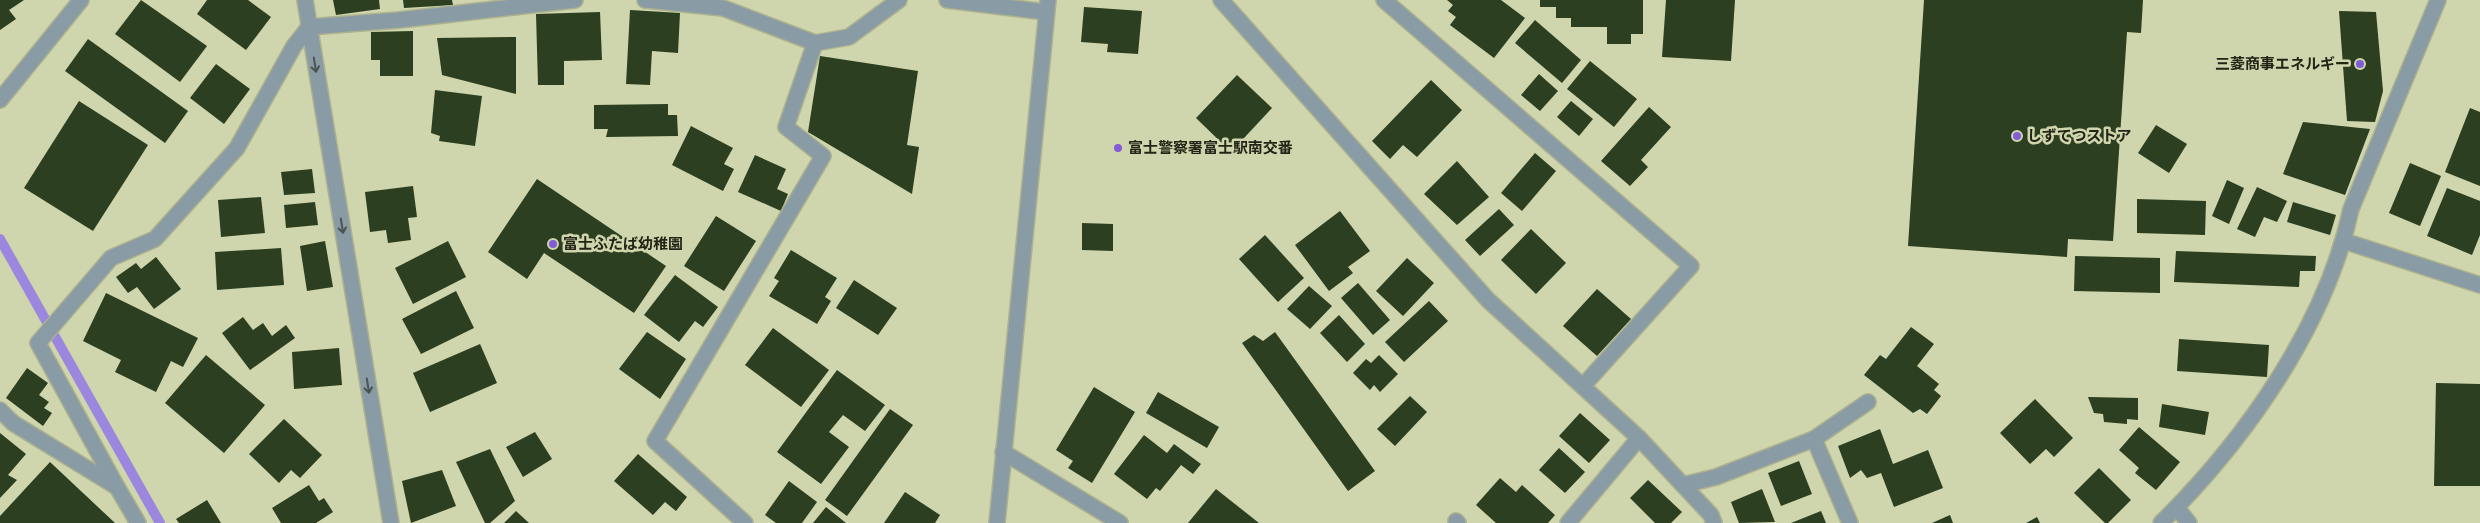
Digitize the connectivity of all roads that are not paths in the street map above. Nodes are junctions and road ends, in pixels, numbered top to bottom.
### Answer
1 (81, 0) edge
2 (305, 0) edge
3 (575, 0) edge
4 (645, 0) edge
5 (899, 0) edge
6 (947, 0) edge
7 (1221, 0) edge
8 (1384, 0) edge
9 (2438, 0) edge
10 (1047, 6) edge
11 (309, 27) junction
12 (815, 44) junction
13 (0, 100) edge
14 (2344, 241) junction
15 (2480, 285) edge
16 (1583, 386) junction
17 (1868, 402) dead end
18 (0, 410) edge
19 (1639, 438) junction
20 (1814, 439) junction
21 (1003, 452) junction
22 (1683, 485) junction
23 (117, 487) junction
24 (2176, 508) junction
25 (740, 522) edge
26 (138, 523) edge
27 (391, 523) edge
28 (997, 523) edge
29 (1120, 523) edge
30 (1568, 523) edge
31 (1714, 523) edge
32 (1850, 523) edge
33 (2161, 523) edge
34 (2190, 523) edge

1 - 13 street
2 - 11 street
3 - 11 street
4 - 12 street
5 - 12 street
6 - 10 street
7 - 16 street
8 - 16 street
9 - 14 street
10 - 21 street
11 - 23 street
11 -> 27 street
12 - 25 street
14 - 15 street
14 - 24 street
16 - 19 street
17 - 20 street
18 - 23 street
19 - 22 street
19 - 30 street
20 - 22 street
20 - 32 street
21 - 28 street
21 - 29 street
22 - 31 street
23 - 26 street
24 - 33 street
24 - 34 street

